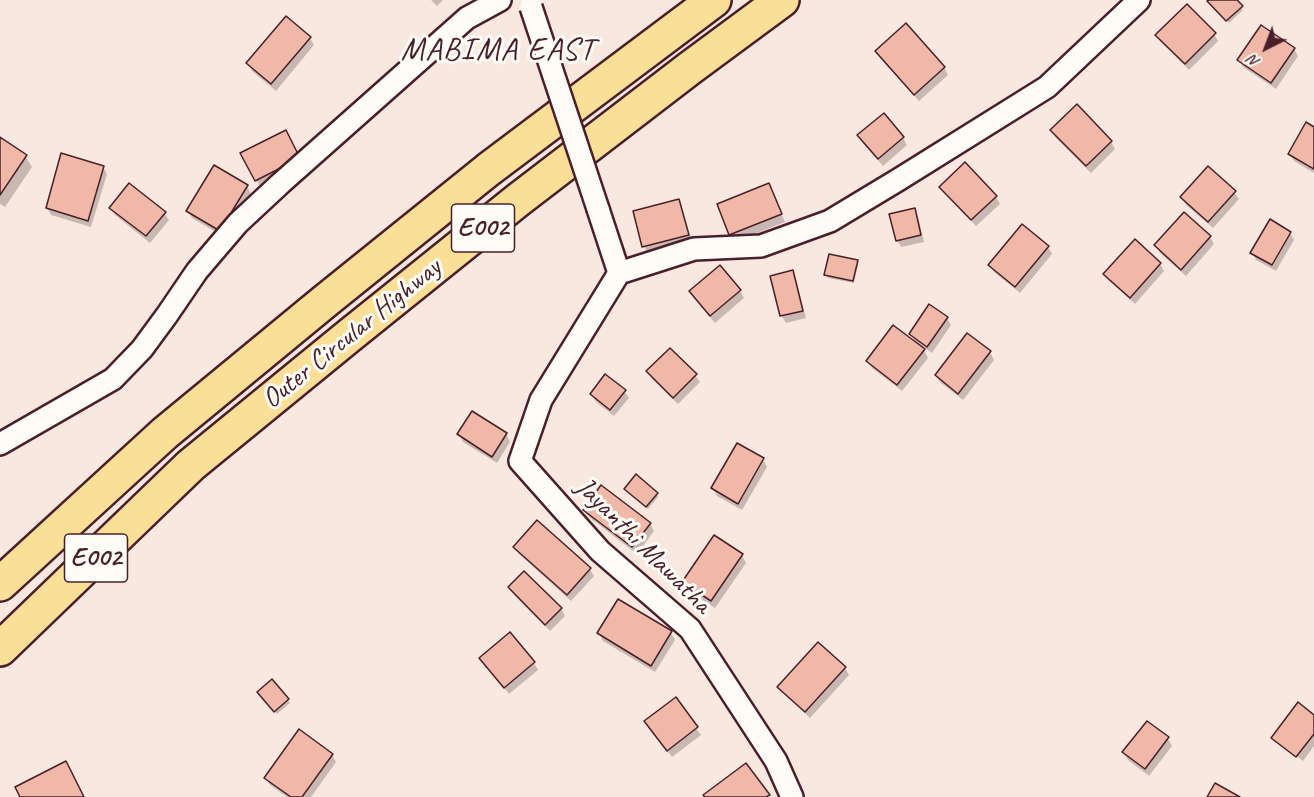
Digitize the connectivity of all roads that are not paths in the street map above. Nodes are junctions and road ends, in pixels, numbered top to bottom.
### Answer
1 (500, 0) edge
2 (714, 0) edge
3 (782, 0) edge
4 (1139, 0) edge
5 (530, 4) edge
6 (619, 273) junction
7 (0, 444) edge
8 (0, 584) edge
9 (0, 649) edge
10 (792, 797) edge

1 - 7 street
2 - 8 highway, Outer Circular Highway / E002
3 - 9 highway, Outer Circular Highway / E002
4 - 6 street
5 - 6 street, bridge
6 - 10 street, Jayanthi Mawatha

